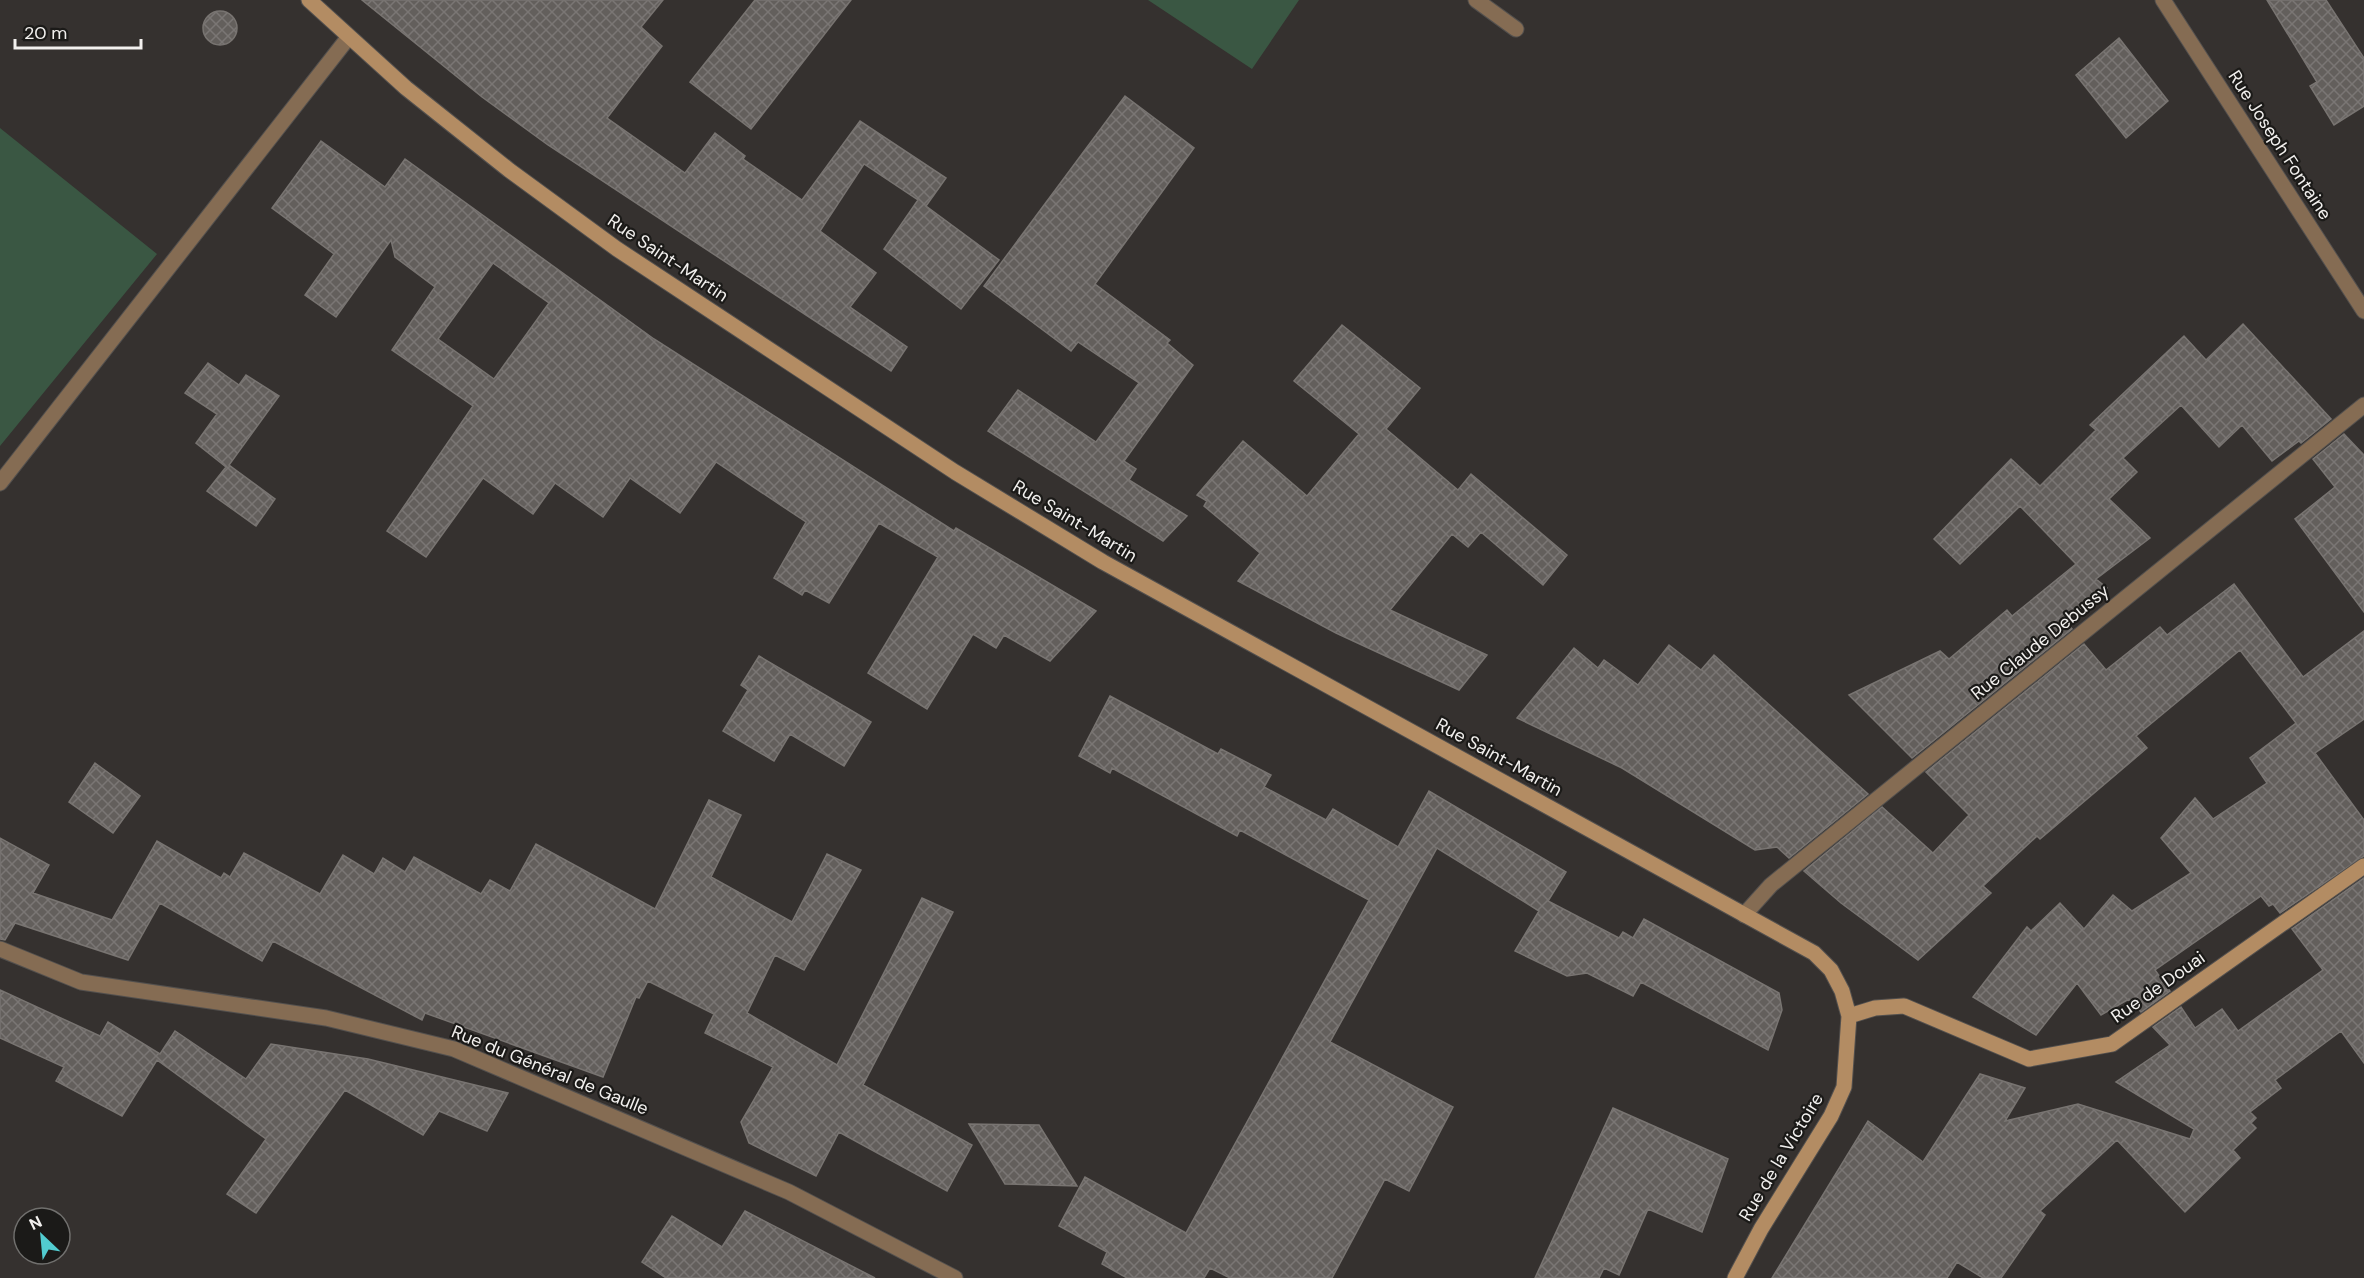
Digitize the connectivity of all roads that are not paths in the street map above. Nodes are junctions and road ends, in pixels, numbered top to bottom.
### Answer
1 (309, 0) edge
2 (1476, 0) edge
3 (2163, 0) edge
4 (1516, 30) dead end
5 (348, 38) junction
6 (2364, 311) edge
7 (2364, 405) edge
8 (0, 483) edge
9 (2364, 866) edge
10 (1744, 915) junction
11 (0, 949) edge
12 (1849, 1016) junction
13 (955, 1278) edge
14 (1735, 1278) edge

1 - 5 main road, Rue Saint-Martin
2 - 4 street
3 - 6 street, Rue Joseph Fontaine
5 - 8 street
5 - 10 main road, Rue Saint-Martin
7 - 10 street, Rue Claude Debussy
9 - 12 main road, Rue de Douai
10 - 12 main road, Rue Saint-Martin
11 - 13 street, Rue du Général de Gaulle
12 - 14 main road, Rue de la Victoire

